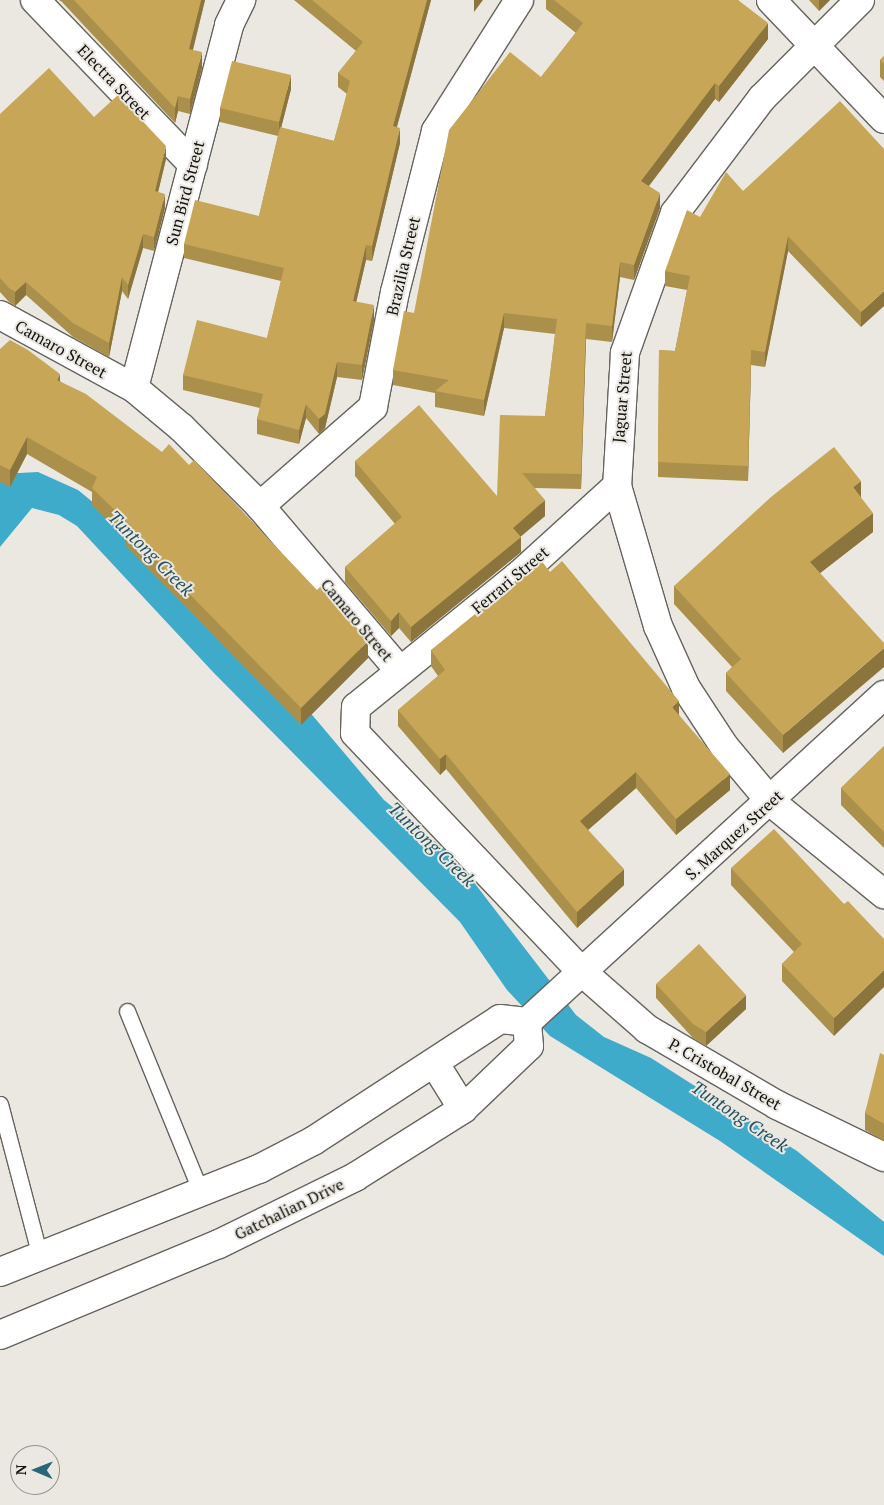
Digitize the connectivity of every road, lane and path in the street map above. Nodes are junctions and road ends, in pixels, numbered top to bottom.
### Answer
1 (35, 0) edge
2 (241, 0) edge
3 (519, 0) edge
4 (771, 0) edge
5 (860, 0) edge
6 (810, 46) junction
7 (884, 119) edge
8 (193, 165) junction
9 (0, 315) edge
10 (134, 388) junction
11 (617, 486) junction
12 (260, 506) junction
13 (398, 669) junction
14 (884, 695) edge
15 (771, 802) junction
16 (884, 894) edge
17 (572, 979) junction
18 (127, 1011) dead end
19 (529, 1021) junction
20 (435, 1064) junction
21 (0, 1104) edge
22 (463, 1109) junction
23 (884, 1157) edge
24 (201, 1192) junction
25 (40, 1257) junction
26 (0, 1272) edge
27 (0, 1335) edge

1 - 8 street, Electra Street
2 - 8 street, Sun Bird Street
3 - 12 street, Brazilia Street
4 - 6 street
5 - 6 street, Jaguar Street
6 - 7 street
6 - 11 street, Jaguar Street
8 - 10 street, Sun Bird Street
9 - 10 street, Camaro Street
10 - 12 street, Camaro Street
11 - 13 street, Ferrari Street
11 - 15 street, Jaguar Street
12 - 13 street, Camaro Street
13 - 17 street, Camaro Street
14 - 15 street, S. Marquez Street
15 - 16 street, Jaguar Street
15 - 17 street, S. Marquez Street
17 - 19 street
17 - 23 street, P. Cristobal Street
18 - 24 lane
19 - 20 street
19 - 22 street, Gatchalian Drive
20 - 22 street
20 - 24 street
21 - 25 lane
22 - 27 street, Gatchalian Drive
24 - 25 street
25 - 26 street

